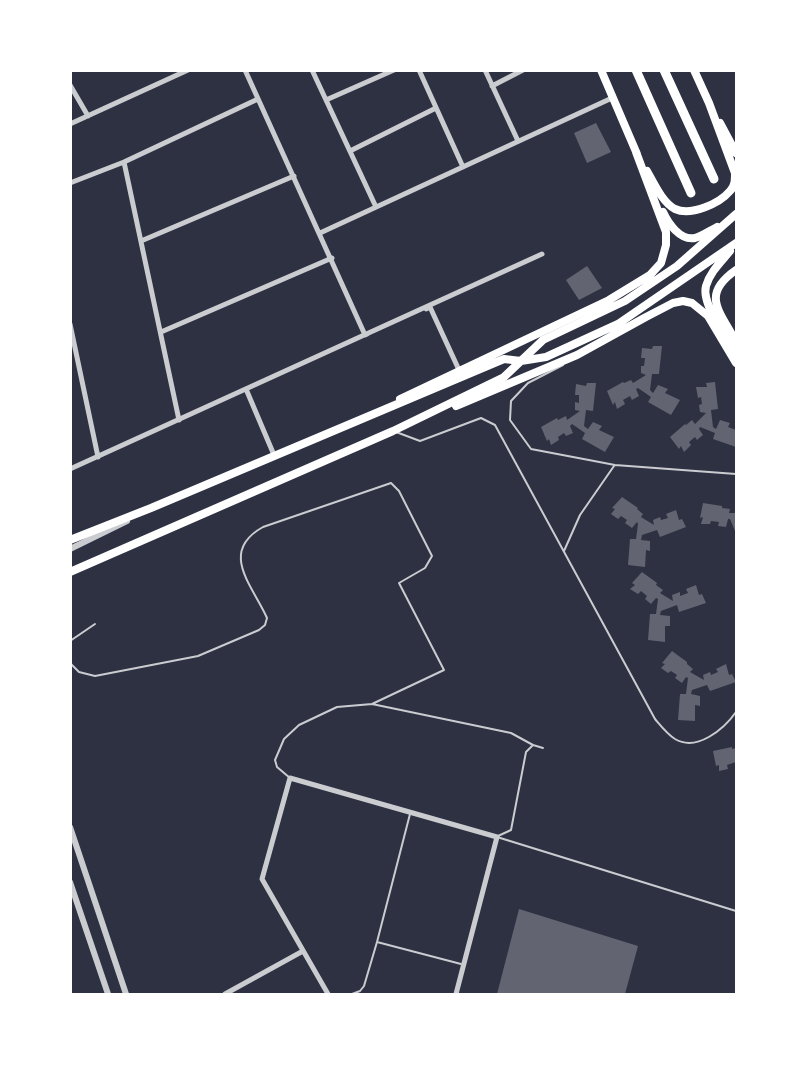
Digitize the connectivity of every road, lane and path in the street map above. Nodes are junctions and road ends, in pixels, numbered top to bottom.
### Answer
1 (188, 70) edge
2 (312, 70) edge
3 (394, 70) edge
4 (419, 70) edge
5 (485, 70) edge
6 (523, 70) edge
7 (601, 70) edge
8 (636, 70) edge
9 (664, 70) edge
10 (694, 70) edge
11 (248, 71) edge
12 (70, 85) edge
13 (492, 86) junction
14 (612, 98) junction
15 (258, 99) junction
16 (326, 100) junction
17 (709, 104) junction
18 (436, 108) junction
19 (88, 116) junction
20 (70, 124) edge
21 (518, 141) junction
22 (736, 141) edge
23 (350, 151) junction
24 (636, 152) junction
25 (736, 153) edge
26 (124, 162) junction
27 (463, 167) junction
28 (294, 176) junction
29 (714, 179) dead end
30 (70, 183) edge
31 (691, 193) dead end
32 (376, 207) junction
33 (736, 208) edge
34 (736, 214) edge
35 (728, 222) junction
36 (320, 233) junction
37 (141, 241) junction
38 (736, 243) edge
39 (542, 254) dead end
40 (332, 258) junction
41 (736, 270) edge
42 (70, 324) edge
43 (161, 332) junction
44 (365, 334) junction
45 (736, 342) edge
46 (736, 353) edge
47 (577, 356) junction
48 (521, 361) junction
49 (736, 363) edge
50 (459, 370) junction
51 (246, 389) junction
52 (369, 417) junction
53 (179, 420) junction
54 (393, 431) junction
55 (274, 455) junction
56 (98, 457) junction
57 (615, 465) junction
58 (70, 469) edge
59 (736, 474) edge
60 (151, 508) junction
61 (70, 540) edge
62 (70, 549) edge
63 (564, 551) junction
64 (70, 572) edge
65 (95, 624) dead end
66 (70, 641) edge
67 (70, 663) edge
68 (372, 704) junction
69 (736, 712) edge
70 (533, 745) junction
71 (543, 748) dead end
72 (290, 778) junction
73 (410, 811) junction
74 (70, 827) edge
75 (496, 837) junction
76 (70, 882) edge
77 (736, 911) edge
78 (377, 942) junction
79 (303, 951) junction
80 (464, 964) junction
81 (108, 994) edge
82 (126, 994) edge
83 (225, 994) edge
84 (328, 994) edge
85 (352, 994) edge
86 (456, 994) edge

1 - 19 street
2 - 16 street
3 - 16 street
4 - 18 street
5 - 13 street
6 - 13 street
7 - 14 main road
8 - 31 highway
9 - 29 highway
10 - 17 main road
11 - 15 street
12 - 19 street
13 - 21 street
14 - 21 street
14 - 24 main road
15 - 26 street
15 - 28 street
16 - 23 street
17 - 22 main road
17 - 24 main road
17 - 25 main road
18 - 23 street
18 - 27 street
19 - 20 street
21 - 27 street
23 - 32 street
24 - 35 main road
24 - 50 main road
26 - 30 street
26 - 37 street
27 - 32 street
28 - 36 street
28 - 37 street
32 - 36 street
33 - 35 main road
34 - 35 main road
35 - 48 main road
36 - 40 street
37 - 43 street
38 - 46 main road
38 - 48 main road
39 - 44 street
40 - 43 street
40 - 44 street
41 - 45 main road
42 - 56 street
43 - 53 street
44 - 50 street
44 - 51 street
47 - 49 main road
47 - 54 main road
47 - 57 lane
48 - 52 main road
48 - 54 main road
50 - 52 main road
51 - 53 street
51 - 55 street
52 - 55 main road
53 - 56 street
54 - 63 lane
54 - 64 main road
55 - 60 main road
56 - 58 street
57 - 59 lane
57 - 63 lane
60 - 61 main road
60 - 62 street
63 - 69 lane
65 - 66 lane
67 - 68 lane
68 - 70 lane
68 - 72 lane
70 - 71 lane
70 - 75 lane
72 - 73 street
72 - 79 street
73 - 75 street
73 - 78 lane
74 - 82 street
75 - 77 lane
75 - 80 street
76 - 81 street
78 - 80 lane
78 - 85 lane
79 - 83 street
79 - 84 street
80 - 86 street

